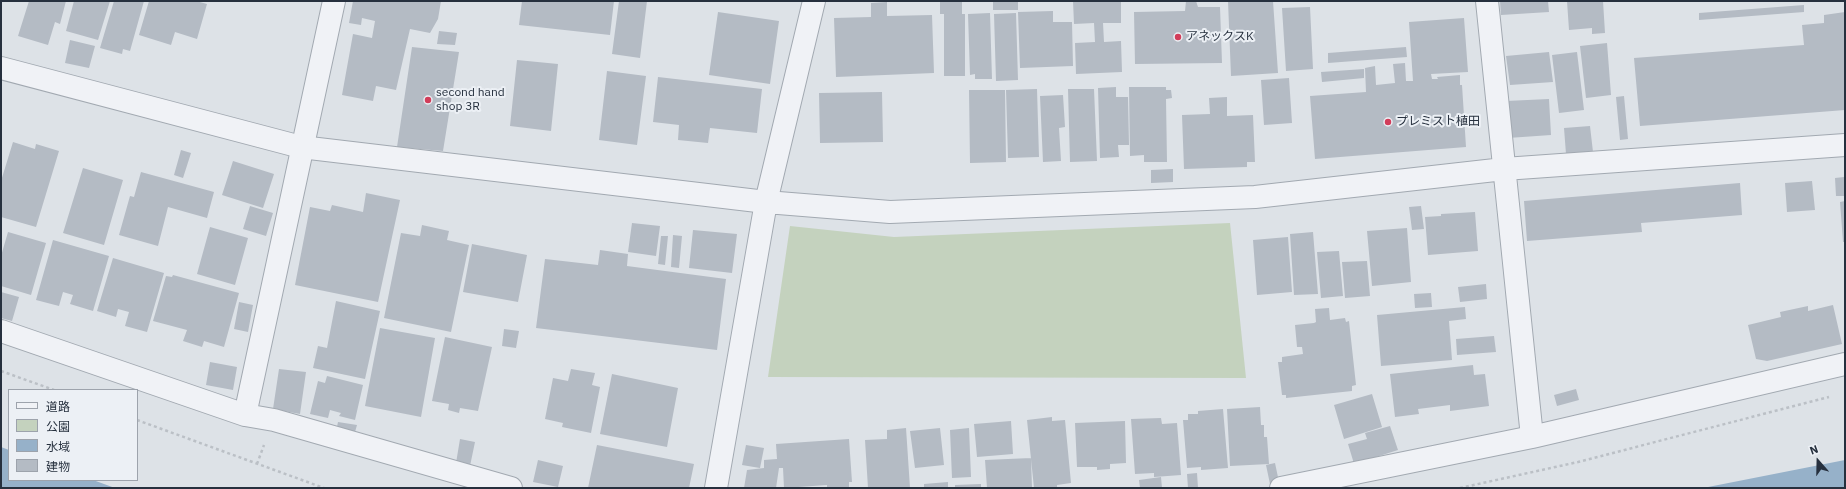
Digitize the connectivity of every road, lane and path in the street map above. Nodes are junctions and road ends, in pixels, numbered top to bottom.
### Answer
1 (334, 1) edge
2 (814, 1) edge
3 (1487, 1) edge
4 (1, 68) edge
5 (1845, 145) edge
6 (301, 147) junction
7 (1504, 169) junction
8 (766, 202) junction
9 (1, 331) edge
10 (1845, 364) edge
11 (1, 371) edge
12 (51, 389) edge
13 (1830, 397) dead end
14 (245, 415) junction
15 (138, 420) edge
16 (1532, 438) junction
17 (324, 488) edge
18 (511, 488) edge
19 (716, 488) edge
20 (1282, 488) edge
21 (1460, 488) edge

1 - 6 street
2 - 8 street
3 - 7 street
4 - 6 street
5 - 7 street
6 - 8 street
6 - 14 street
7 - 8 street
7 - 16 street
8 - 19 street
9 - 14 street
10 - 16 street
11 - 12 path
13 - 21 path
14 - 18 street
15 - 17 path
16 - 20 street

